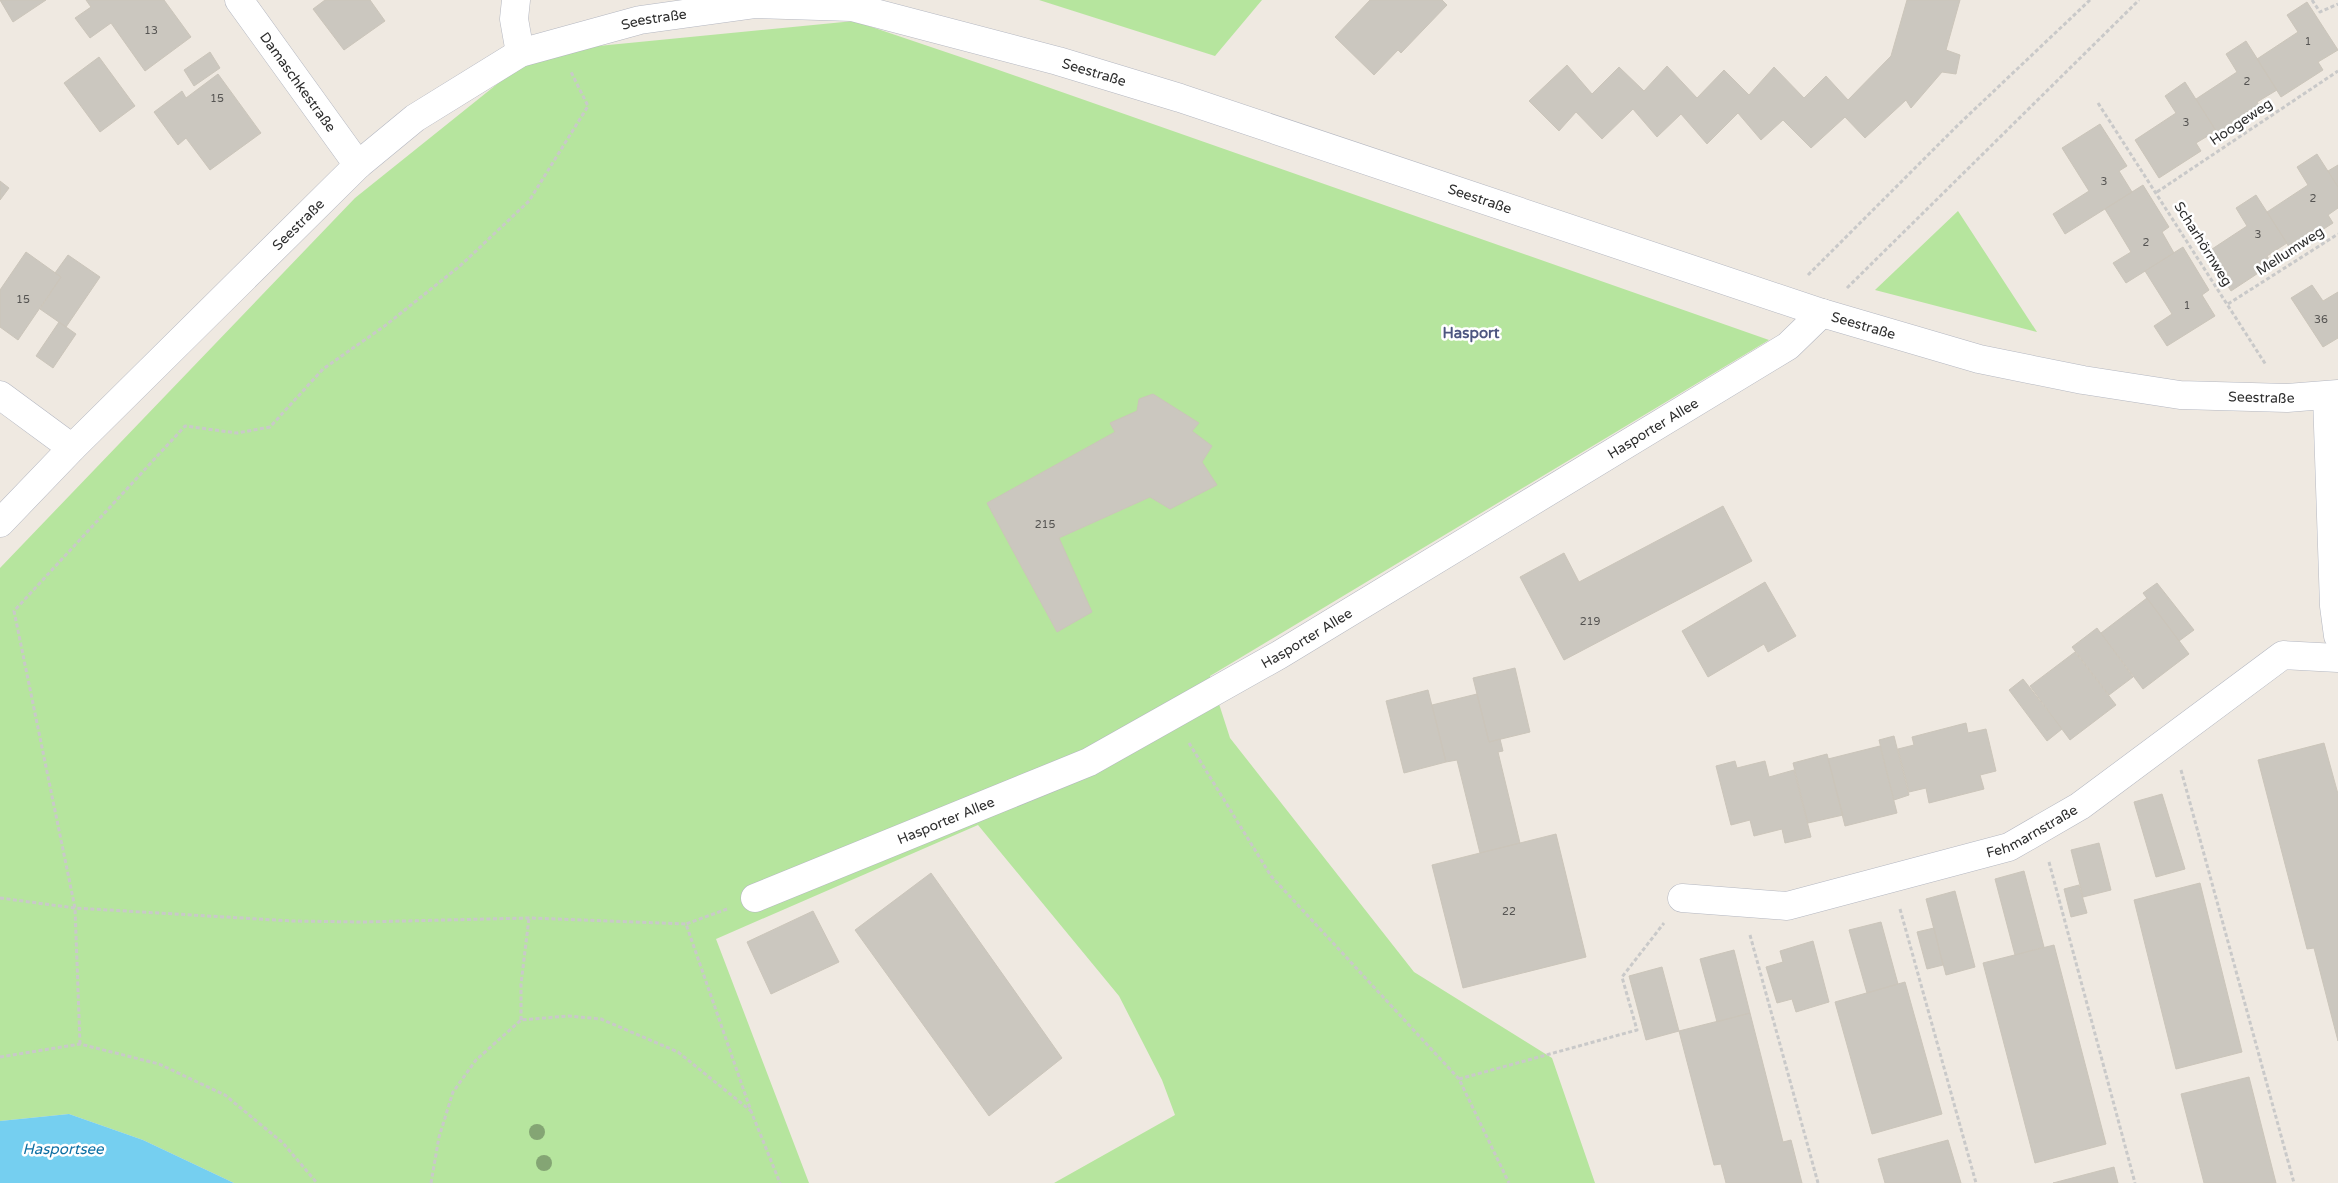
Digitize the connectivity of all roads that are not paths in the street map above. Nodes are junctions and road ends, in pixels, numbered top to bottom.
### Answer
1 (238, 0) edge
2 (516, 0) edge
3 (520, 53) junction
4 (358, 165) junction
5 (1822, 313) junction
6 (0, 395) edge
7 (2332, 395) edge
8 (72, 448) junction
9 (0, 523) edge
10 (2338, 636) edge
11 (2338, 658) edge
12 (755, 898) road end
13 (1682, 898) road end

1 - 4 street, Damaschkestraße
2 - 3 street
3 - 4 street, Seestraße
3 - 5 street, Seestraße
4 - 8 street, Seestraße
5 - 7 street, Seestraße
5 - 12 street, Hasporter Allee
6 - 8 street
7 - 10 street
8 - 9 street, Seestraße
11 - 13 street, Fehmarnstraße

